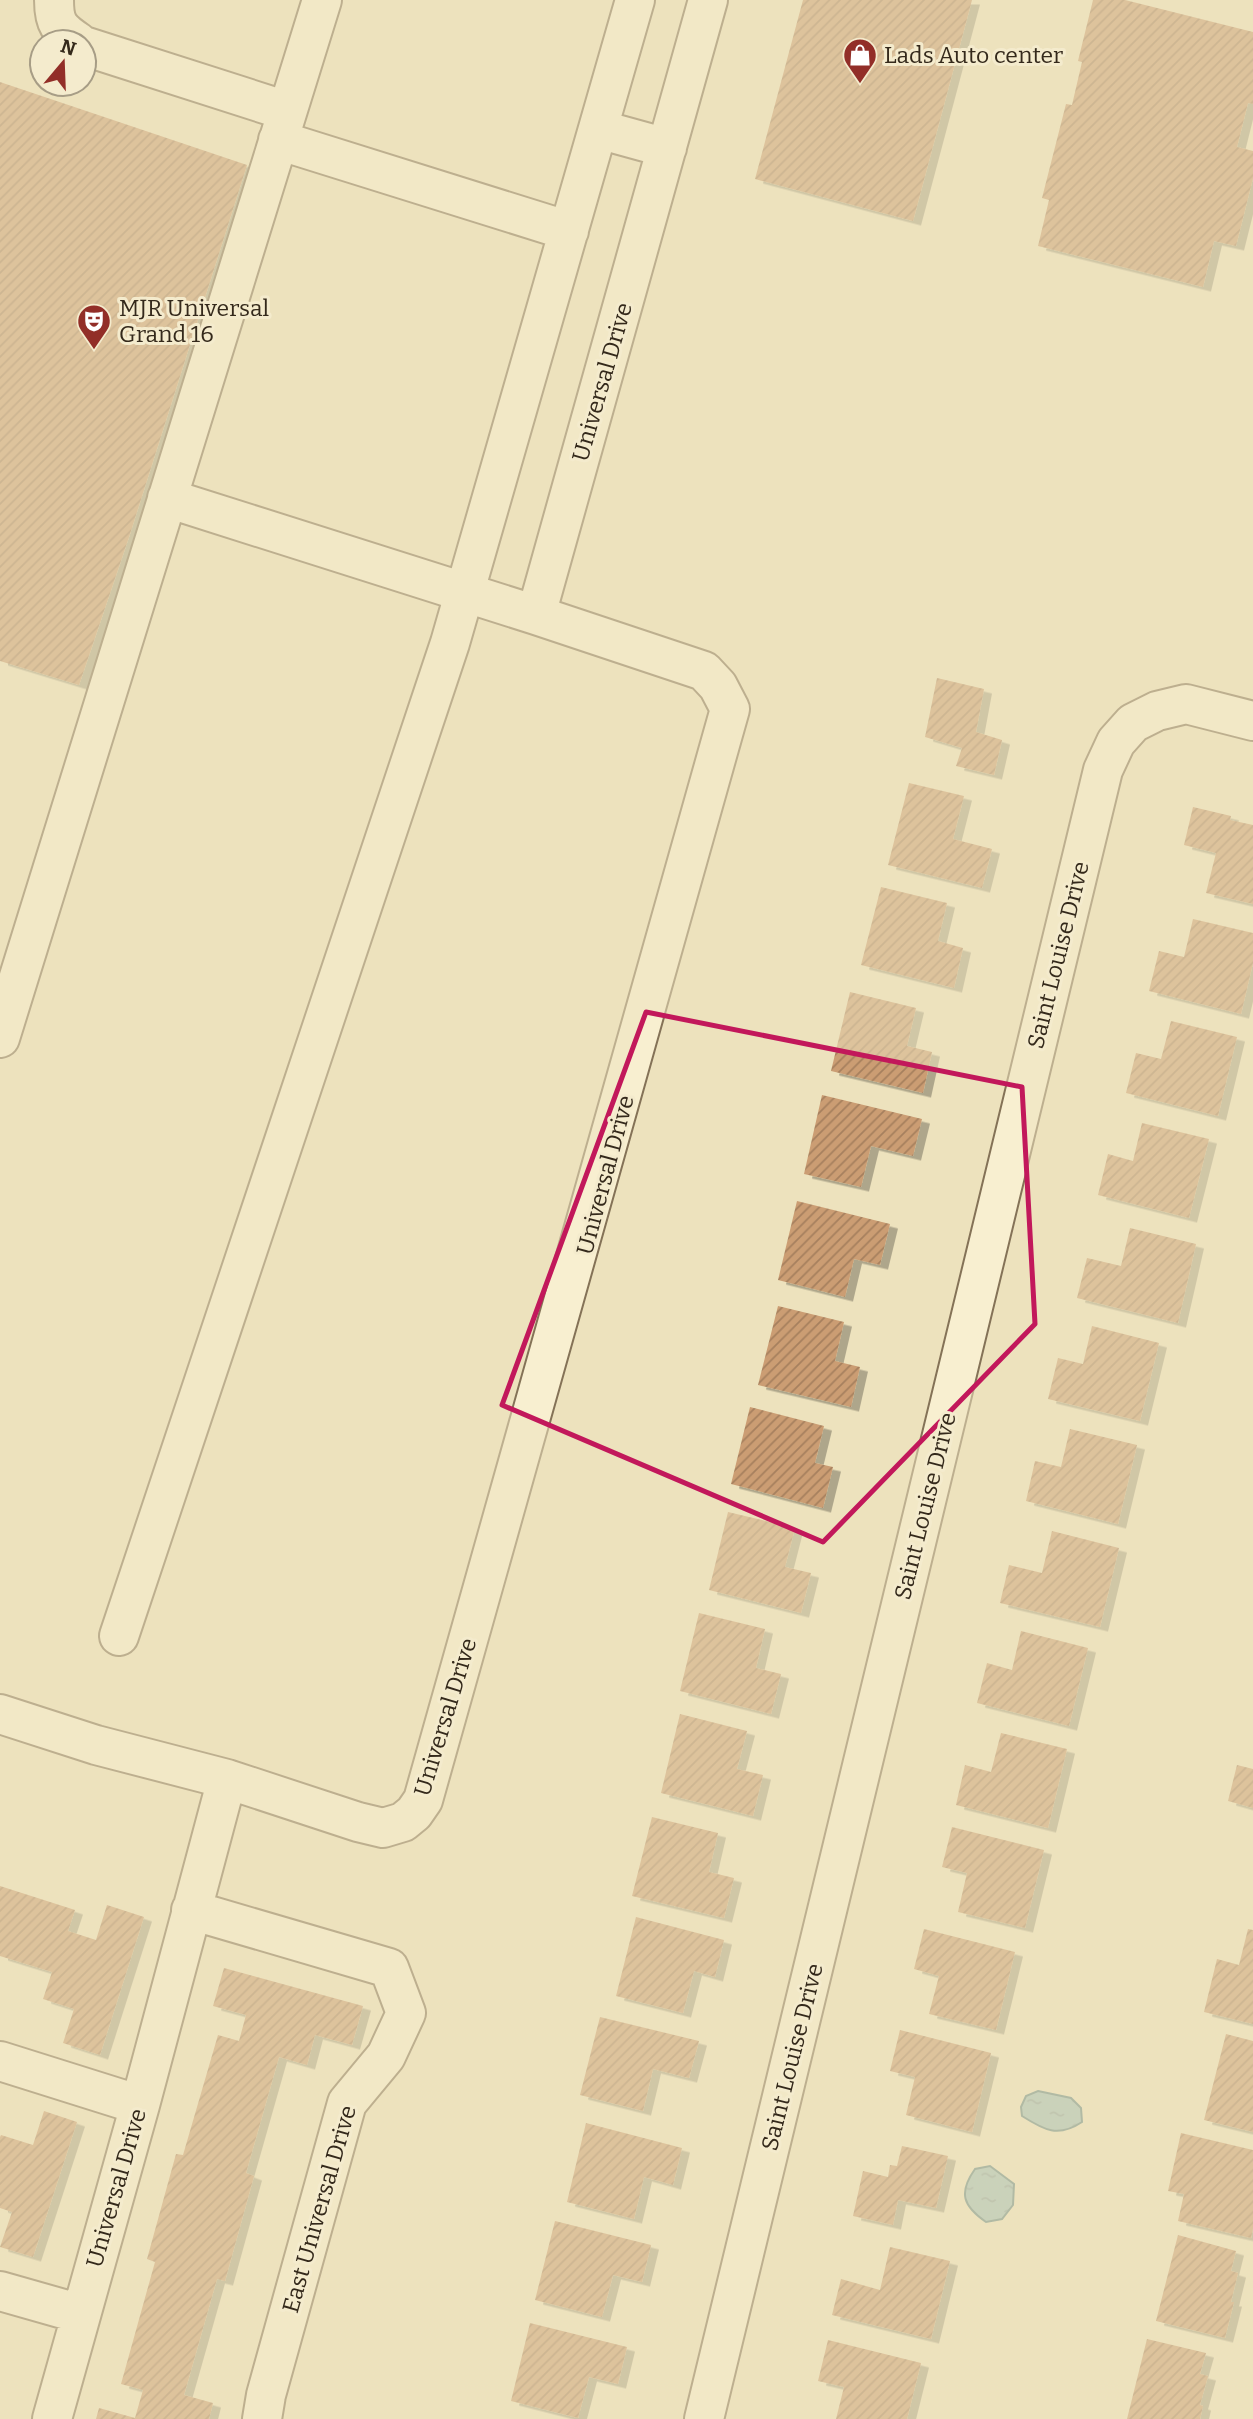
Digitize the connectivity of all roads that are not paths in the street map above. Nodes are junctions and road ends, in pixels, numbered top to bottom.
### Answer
1 (54, 0) edge
2 (322, 0) edge
3 (635, 0) edge
4 (708, 0) edge
5 (60, 28) edge
6 (98, 52) edge
7 (283, 126) junction
8 (598, 129) junction
9 (667, 148) junction
10 (569, 231) junction
11 (167, 498) junction
12 (465, 594) junction
13 (530, 613) junction
14 (1253, 721) edge
15 (0, 1038) edge
16 (119, 1636) dead end
17 (0, 1714) edge
18 (227, 1779) junction
19 (191, 1910) junction
20 (0, 2061) edge
21 (140, 2105) junction
22 (0, 2291) edge
23 (76, 2332) junction
24 (52, 2419) edge
25 (262, 2419) edge
26 (704, 2419) edge

1 - 5 street
2 - 7 street
3 - 8 street
4 - 9 street, Universal Drive
6 - 7 street
7 - 10 street
7 - 11 street
8 - 9 street
8 - 10 street
9 - 13 street, Universal Drive
10 - 12 street
11 - 12 street, Universal Drive
11 - 15 street
12 - 13 street, Universal Drive
12 - 16 street
13 - 18 street, Universal Drive
14 - 26 street, Saint Louise Drive
17 - 18 street
18 - 19 street, Universal Drive
19 - 21 street, Universal Drive
19 - 25 street, East Universal Drive
20 - 21 street
21 - 23 street, Universal Drive
22 - 23 street
23 - 24 street, Universal Drive

